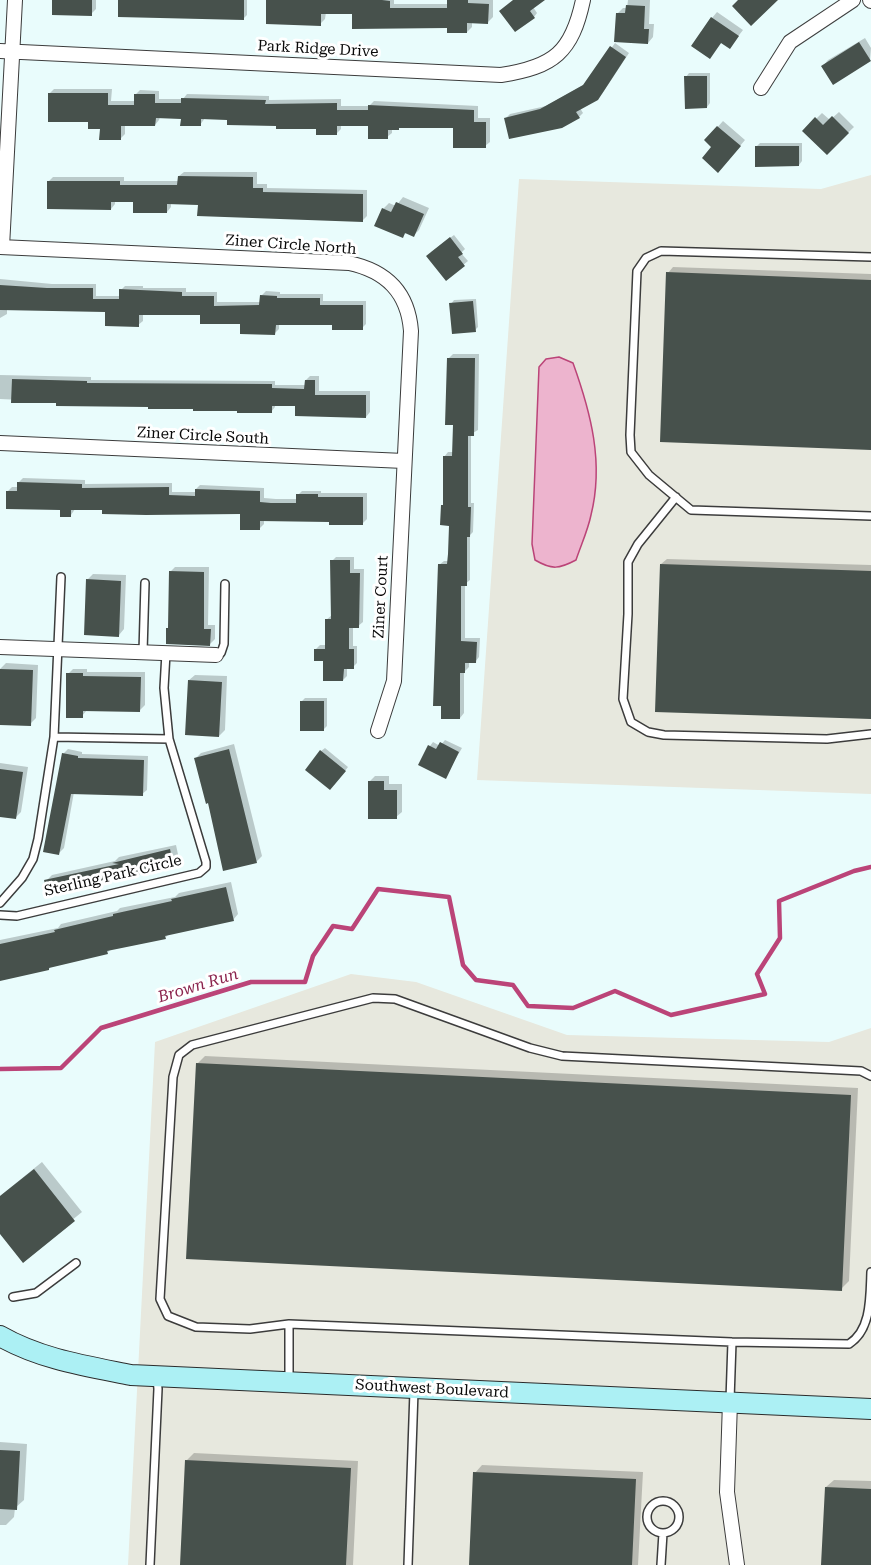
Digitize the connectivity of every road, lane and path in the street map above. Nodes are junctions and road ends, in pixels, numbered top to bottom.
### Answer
1 (15, 0) edge
2 (583, 0) edge
3 (853, 0) edge
4 (6, 51) edge
5 (761, 88) dead end
6 (1, 247) edge
7 (871, 257) edge
8 (0, 443) edge
9 (404, 461) junction
10 (676, 498) junction
11 (871, 516) edge
12 (61, 577) dead end
13 (146, 583) dead end
14 (225, 584) dead end
15 (0, 647) edge
16 (58, 649) junction
17 (143, 652) junction
18 (166, 653) junction
19 (216, 656) joint
20 (378, 731) dead end
21 (871, 734) edge
22 (54, 737) junction
23 (169, 739) junction
24 (0, 903) edge
25 (0, 915) edge
26 (871, 1076) edge
27 (76, 1263) dead end
28 (871, 1272) edge
29 (13, 1297) dead end
30 (290, 1324) junction
31 (0, 1336) edge
32 (732, 1341) junction
33 (156, 1376) junction
34 (288, 1382) junction
35 (415, 1388) junction
36 (730, 1402) junction
37 (871, 1409) edge
38 (663, 1533) junction
39 (150, 1565) edge
40 (408, 1565) edge
41 (661, 1565) edge
42 (737, 1565) edge

1 - 4 street
2 - 4 street, Park Ridge Drive
3 - 5 street
4 - 6 street
6 - 9 street, Ziner Circle North
7 - 10 lane
8 - 9 street, Ziner Circle South
9 - 20 street, Ziner Court
10 - 11 lane
10 - 21 lane
12 - 16 lane, Sterling Park Circle
13 - 17 lane
14 - 19 lane
15 - 16 street
16 - 17 street
16 - 22 lane, Sterling Park Circle
17 - 18 street
18 - 19 street
18 - 23 lane, Sterling Park Circle
22 - 23 lane
22 - 24 lane, Sterling Park Circle
23 - 25 lane, Sterling Park Circle
26 - 30 lane
27 - 29 lane
28 - 32 lane
30 - 32 lane
30 - 34 lane
31 - 33 street, Southwest Boulevard
32 - 36 lane
33 - 34 street, Southwest Boulevard
33 - 39 lane
34 - 35 street, Southwest Boulevard
35 - 36 street, Southwest Boulevard
35 - 40 lane
36 - 37 street, Southwest Boulevard
36 - 42 street
38 - 38 lane
38 - 41 lane

